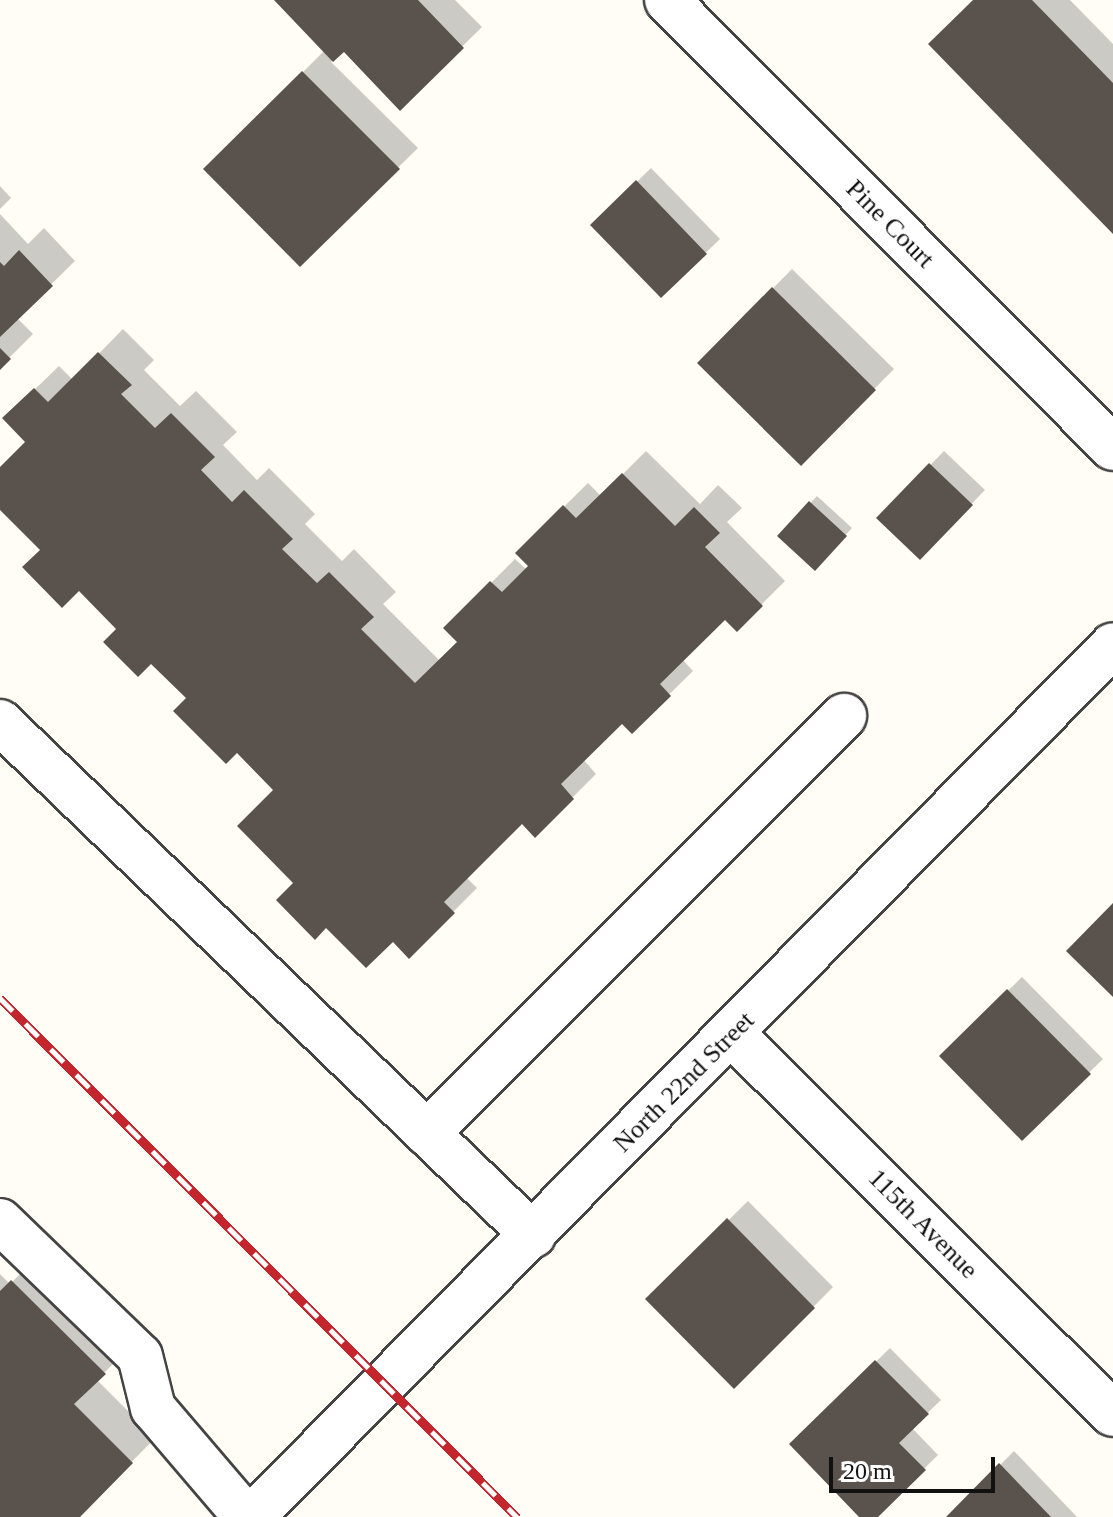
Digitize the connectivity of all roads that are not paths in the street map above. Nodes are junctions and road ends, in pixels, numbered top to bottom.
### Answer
1 (667, 0) edge
2 (1113, 448) edge
3 (1113, 645) edge
4 (844, 716) dead end
5 (0, 722) edge
6 (732, 1034) junction
7 (427, 1133) junction
8 (0, 1221) edge
9 (533, 1235) junction
10 (1113, 1414) edge
11 (255, 1515) edge

1 - 2 street, Pine Court
3 - 6 street, North 22nd Street
4 - 7 street
5 - 7 street
6 - 9 street, North 22nd Street
6 - 10 street, 115th Avenue
7 - 9 street
8 - 11 street
9 - 11 street, North 22nd Street

